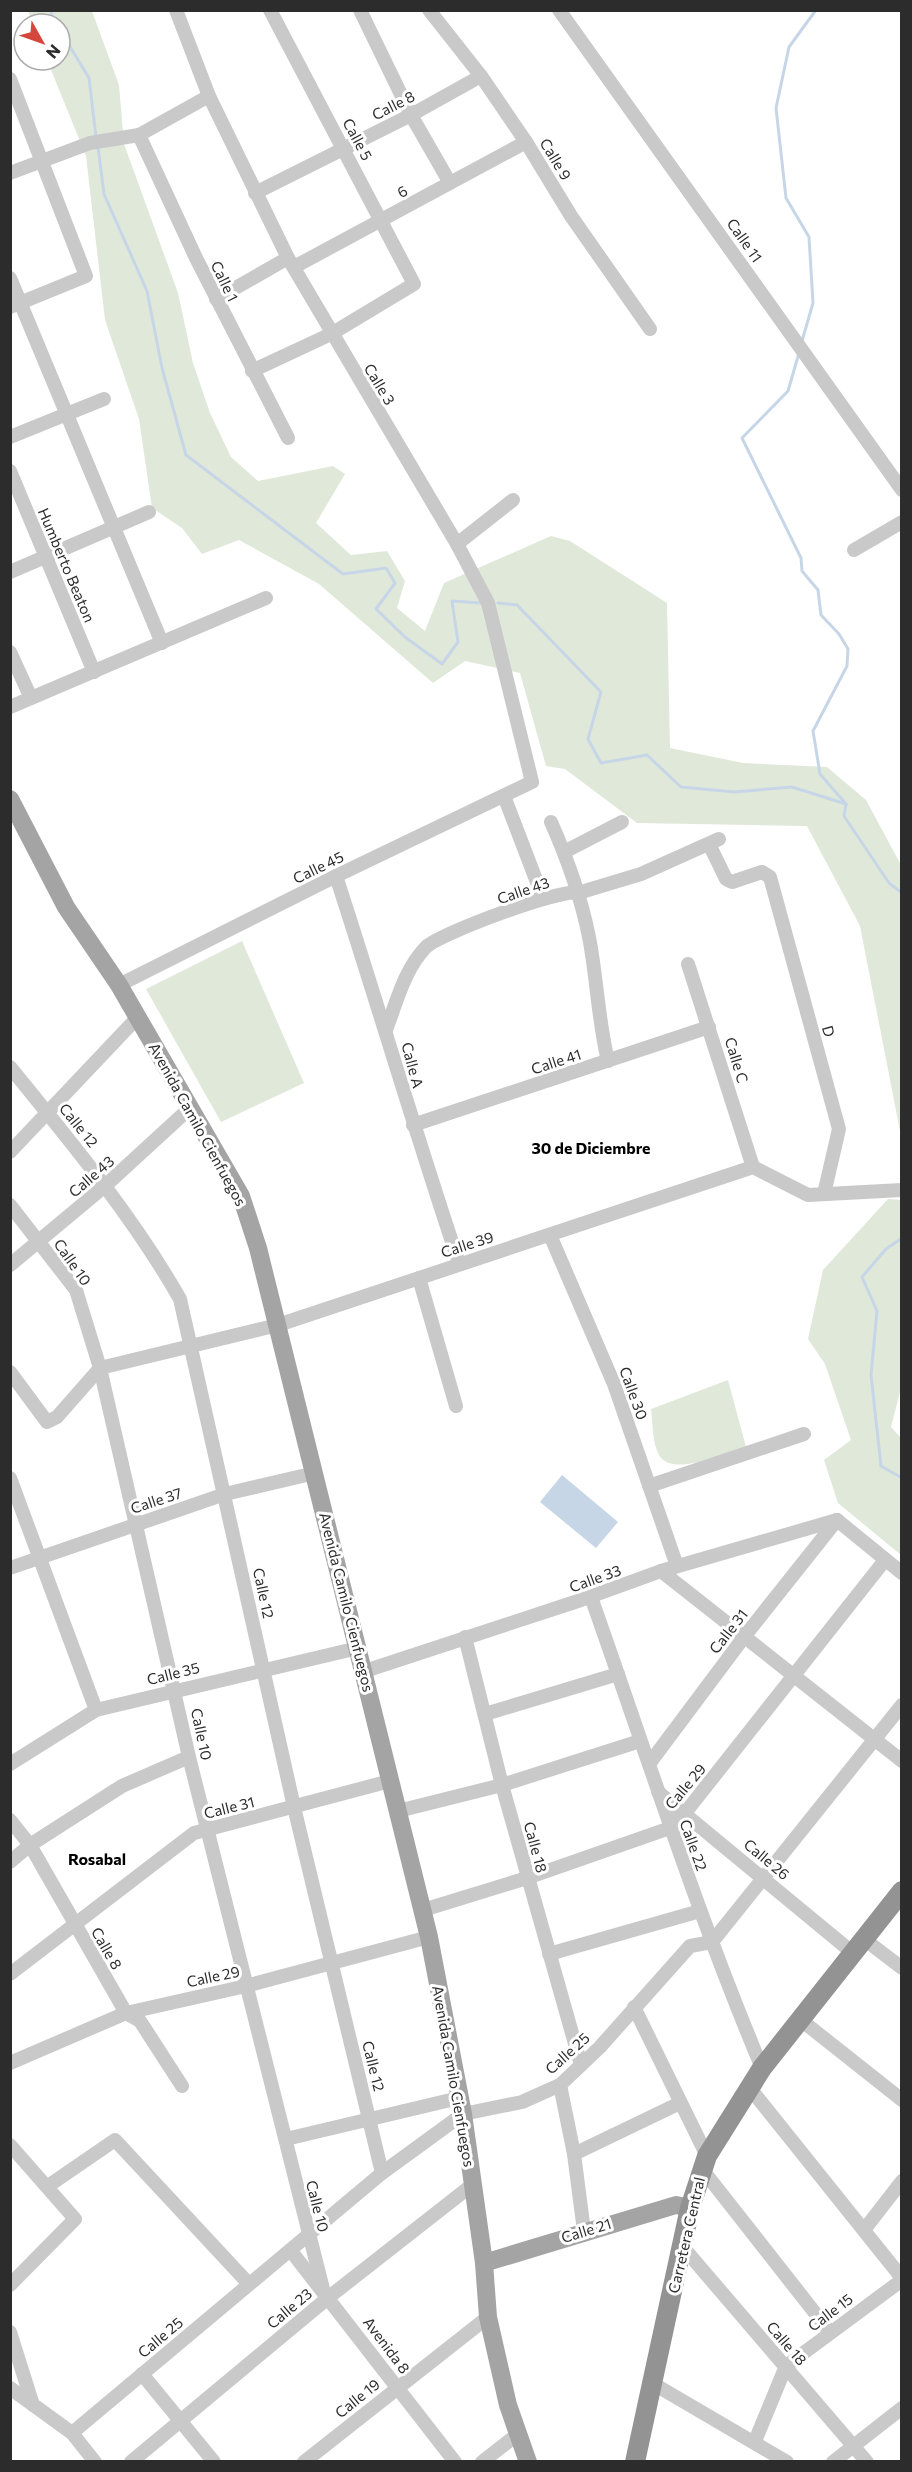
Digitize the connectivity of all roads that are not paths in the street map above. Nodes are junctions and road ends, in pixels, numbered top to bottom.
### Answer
1 (176, 10) edge
2 (270, 10) edge
3 (360, 10) edge
4 (429, 10) edge
5 (559, 10) edge
6 (481, 76) junction
7 (10, 79) edge
8 (209, 96) junction
9 (411, 115) junction
10 (139, 135) junction
11 (526, 142) junction
12 (344, 148) junction
13 (43, 162) junction
14 (10, 173) edge
15 (450, 183) junction
16 (255, 194) junction
17 (381, 221) junction
18 (291, 263) junction
19 (10, 278) edge
20 (216, 298) junction
21 (16, 304) edge
22 (650, 329) dead end
23 (331, 334) junction
24 (252, 371) junction
25 (104, 399) dead end
26 (66, 413) junction
27 (10, 437) edge
28 (288, 438) dead end
29 (10, 471) edge
30 (902, 490) edge
31 (513, 500) dead end
32 (149, 512) dead end
33 (902, 522) edge
34 (113, 528) junction
35 (457, 544) junction
36 (854, 550) dead end
37 (45, 557) junction
38 (10, 572) edge
39 (266, 598) dead end
40 (162, 643) junction
41 (10, 652) edge
42 (94, 672) junction
43 (31, 698) junction
44 (10, 707) edge
45 (532, 782) joint
46 (504, 796) junction
47 (10, 799) edge
48 (551, 822) dead end
49 (622, 822) dead end
50 (564, 852) junction
51 (336, 876) junction
52 (770, 877) joint
53 (578, 893) junction
54 (543, 898) junction
55 (688, 964) dead end
56 (119, 985) junction
57 (138, 1017) junction
58 (710, 1027) junction
59 (386, 1030) junction
60 (608, 1061) junction
61 (10, 1067) edge
62 (190, 1108) junction
63 (48, 1114) junction
64 (413, 1125) junction
65 (10, 1152) edge
66 (753, 1167) junction
67 (106, 1185) junction
68 (902, 1190) edge
69 (824, 1194) junction
70 (10, 1205) edge
71 (550, 1235) junction
72 (38, 1241) junction
73 (459, 1263) junction
74 (10, 1265) edge
75 (419, 1278) junction
76 (278, 1325) junction
77 (191, 1344) junction
78 (100, 1368) junction
79 (10, 1372) edge
80 (456, 1406) dead end
81 (804, 1434) dead end
82 (315, 1473) junction
83 (10, 1478) edge
84 (649, 1486) junction
85 (225, 1494) junction
86 (837, 1520) junction
87 (137, 1523) junction
88 (39, 1558) junction
89 (885, 1560) junction
90 (677, 1566) junction
91 (10, 1568) edge
92 (661, 1571) junction
93 (902, 1573) edge
94 (591, 1597) junction
95 (465, 1637) junction
96 (744, 1637) junction
97 (358, 1648) junction
98 (263, 1668) junction
99 (364, 1671) junction
100 (618, 1674) junction
101 (795, 1677) junction
102 (175, 1689) junction
103 (902, 1705) edge
104 (96, 1710) junction
105 (485, 1714) junction
106 (874, 1739) junction
107 (640, 1741) junction
108 (189, 1757) junction
109 (902, 1761) edge
110 (10, 1764) edge
111 (649, 1764) junction
112 (390, 1781) junction
113 (502, 1785) junction
114 (658, 1792) junction
115 (294, 1807) junction
116 (398, 1811) junction
117 (685, 1813) junction
118 (10, 1820) edge
119 (670, 1828) junction
120 (208, 1830) junction
121 (30, 1845) junction
122 (10, 1862) edge
123 (527, 1878) junction
124 (764, 1878) junction
125 (902, 1891) edge
126 (423, 1910) junction
127 (700, 1911) junction
128 (74, 1924) junction
129 (429, 1937) junction
130 (712, 1942) junction
131 (859, 1946) junction
132 (549, 1954) junction
133 (332, 1961) junction
134 (902, 1968) edge
135 (10, 1974) edge
136 (246, 1986) junction
137 (634, 2007) junction
138 (126, 2013) junction
139 (801, 2020) junction
140 (10, 2063) edge
141 (581, 2065) junction
142 (762, 2068) junction
143 (560, 2085) junction
144 (182, 2086) dead end
145 (748, 2087) junction
146 (902, 2100) edge
147 (680, 2103) junction
148 (461, 2106) junction
149 (370, 2118) junction
150 (286, 2139) junction
151 (10, 2145) edge
152 (574, 2154) junction
153 (704, 2163) junction
154 (382, 2173) junction
155 (902, 2181) edge
156 (472, 2185) junction
157 (48, 2186) junction
158 (690, 2208) junction
159 (584, 2230) junction
160 (864, 2230) junction
161 (308, 2235) junction
162 (681, 2246) junction
163 (291, 2250) junction
164 (484, 2263) junction
165 (902, 2279) edge
166 (11, 2284) edge
167 (249, 2284) junction
168 (326, 2293) junction
169 (488, 2317) junction
170 (10, 2332) edge
171 (830, 2332) junction
172 (786, 2366) junction
173 (142, 2374) junction
174 (652, 2383) junction
175 (398, 2387) junction
176 (10, 2388) edge
177 (33, 2405) junction
178 (902, 2408) edge
179 (180, 2420) junction
180 (72, 2433) junction
181 (518, 2434) junction
182 (755, 2441) junction
183 (854, 2446) junction
184 (639, 2460) edge
185 (95, 2462) edge
186 (131, 2462) edge
187 (214, 2462) edge
188 (304, 2462) edge
189 (454, 2462) edge
190 (482, 2462) edge
191 (528, 2462) edge
192 (787, 2462) edge
193 (833, 2462) edge
194 (867, 2462) edge

1 - 8 street, Calle 3
2 - 12 street, Calle 5
3 - 9 street
4 - 6 street, Calle 9
5 - 30 street, Calle 11
6 - 9 street, Calle 8
6 - 11 street, Calle 9
7 - 13 street
8 - 10 street
8 - 16 street, Calle 3
9 - 12 street, Calle 8
9 - 15 street
10 - 13 street
10 - 20 street, Calle 1
11 - 15 street, 6
11 - 22 street, Calle 9
12 - 16 street, Calle 8
12 - 17 street, Calle 5
13 - 14 street
13 - 21 street
15 - 17 street, 6
16 - 18 street, Calle 3
17 - 18 street, 6
17 - 23 street, Calle 5
18 - 20 street, 6
18 - 23 street, Calle 3
19 - 21 street
20 - 24 street, Calle 1
21 - 26 street
23 - 24 street
23 - 35 street, Calle 3
24 - 28 street, Calle 1
25 - 26 street
26 - 27 street
26 - 34 street
29 - 37 street, Humberto Beaton
31 - 35 street
32 - 34 street
33 - 36 street
34 - 37 street
34 - 40 street
35 - 45 street, Calle 3
37 - 38 street
37 - 42 street, Humberto Beaton
39 - 40 street
40 - 42 street
41 - 43 street
42 - 43 street
43 - 44 street
45 - 46 street, Calle 45
46 - 51 street, Calle 45
46 - 54 street
47 - 56 main road, Avenida Camilo Cienfuegos
48 - 50 street
49 - 50 street
50 - 53 street
51 - 56 street, Calle 45
51 - 59 street, Calle A
52 - 53 street, Calle 43
52 - 69 street, D
53 - 54 street, Calle 43
53 - 60 street
54 - 59 street, Calle 43
55 - 58 street, Calle C
56 - 57 main road, Avenida Camilo Cienfuegos
57 - 62 main road, Avenida Camilo Cienfuegos
57 - 63 street
58 - 60 street, Calle 41
58 - 66 street, Calle C
59 - 64 street, Calle A
60 - 64 street, Calle 41
61 - 63 street, Calle 12
62 - 67 street, Calle 43
62 - 76 main road, Avenida Camilo Cienfuegos
63 - 65 street
63 - 67 street, Calle 12
64 - 73 street, Calle A
66 - 69 street
66 - 71 street, Calle 39
67 - 72 street, Calle 43
67 - 77 street, Calle 12
68 - 69 street
70 - 72 street, Calle 10
71 - 73 street, Calle 39
71 - 84 street, Calle 30
72 - 74 street, Calle 43
72 - 78 street, Calle 10
73 - 75 street, Calle 39
75 - 76 street, Calle 39
75 - 80 street
76 - 77 street, Calle 39
76 - 82 main road, Avenida Camilo Cienfuegos
77 - 78 street, Calle 39
77 - 85 street, Calle 12
78 - 79 street
78 - 87 street, Calle 10
81 - 84 street
82 - 85 street, Calle 37
82 - 97 main road, Avenida Camilo Cienfuegos
83 - 88 street
84 - 90 street, Calle 30
85 - 87 street, Calle 37
85 - 98 street, Calle 12
86 - 89 street
86 - 90 street, Calle 33
86 - 96 street, Calle 31
87 - 88 street, Calle 37
87 - 102 street, Calle 10
88 - 91 street, Calle 37
88 - 104 street
89 - 93 street
89 - 101 street, Calle 29
90 - 92 street, Calle 33
92 - 94 street, Calle 33
92 - 96 street
94 - 95 street, Calle 33
94 - 100 street, Calle 22
95 - 99 street, Calle 33
95 - 105 street, Calle 18
96 - 101 street
96 - 111 street, Calle 31
97 - 98 street, Calle 35
97 - 99 main road, Avenida Camilo Cienfuegos
98 - 102 street, Calle 35
98 - 115 street, Calle 12
99 - 112 main road, Avenida Camilo Cienfuegos
100 - 105 street
100 - 107 street, Calle 22
101 - 106 street
101 - 117 street, Calle 29
102 - 104 street, Calle 35
102 - 108 street, Calle 10
103 - 106 street
104 - 110 street, Calle 35
105 - 113 street, Calle 18
106 - 109 street
106 - 124 street
107 - 111 street, Calle 22
107 - 113 street
108 - 120 street, Calle 10
108 - 121 street
111 - 114 street, Calle 22
112 - 115 street, Calle 31
112 - 116 main road, Avenida Camilo Cienfuegos
113 - 116 street
113 - 123 street, Calle 18
114 - 117 street, Calle 26
114 - 119 street, Calle 22
115 - 120 street, Calle 31
115 - 133 street, Calle 12
116 - 126 main road, Avenida Camilo Cienfuegos
117 - 119 street, Calle 29
117 - 124 street, Calle 26
118 - 121 street, Calle 8
119 - 123 street, Calle 29
119 - 127 street, Calle 22
120 - 128 street, Calle 31
120 - 136 street, Calle 10
121 - 122 street
121 - 128 street, Calle 8
123 - 126 street, Calle 29
123 - 132 street, Calle 18
124 - 130 street
124 - 131 street, Calle 26
125 - 131 highway, Carretera Central
126 - 129 main road, Avenida Camilo Cienfuegos
127 - 130 street, Calle 22
127 - 132 street
128 - 135 street, Calle 31
128 - 138 street, Calle 8
129 - 133 street, Calle 29
129 - 148 main road, Avenida Camilo Cienfuegos
130 - 137 street, Calle 25
130 - 142 street, Calle 22
131 - 134 street, Calle 26
131 - 139 highway, Carretera Central
132 - 141 street, Calle 18
133 - 136 street, Calle 29
133 - 149 street, Calle 12
136 - 138 street, Calle 29
136 - 150 street, Calle 10
137 - 141 street, Calle 25
137 - 147 street
138 - 140 street, Calle 29
138 - 144 street, Calle 8
139 - 142 highway, Carretera Central
139 - 146 street
141 - 143 street, Calle 25
142 - 145 highway, Carretera Central
143 - 148 street, Calle 25
143 - 152 street
145 - 153 highway, Carretera Central
145 - 160 street
147 - 152 street
147 - 153 street
148 - 149 street
148 - 154 street, Calle 25
148 - 156 main road, Avenida Camilo Cienfuegos
149 - 150 street
149 - 154 street, Calle 12
150 - 161 street, Calle 10
151 - 157 street
152 - 159 street
153 - 158 highway, Carretera Central
153 - 171 street
154 - 161 street, Calle 25
155 - 160 street
156 - 164 main road, Avenida Camilo Cienfuegos
156 - 168 street, Calle 23
157 - 166 street
157 - 167 street
158 - 159 main road, Calle 21
158 - 162 highway, Carretera Central
159 - 164 main road, Calle 21
160 - 165 street
161 - 163 street, Calle 25
161 - 168 street, Calle 10
162 - 172 street, Calle 18
162 - 174 highway, Carretera Central
163 - 167 street, Calle 25
163 - 168 street, Avenida 8
164 - 169 main road, Avenida Camilo Cienfuegos
165 - 171 street, Calle 15
167 - 173 street, Calle 25
168 - 175 street, Avenida 8
168 - 179 street, Calle 23
169 - 175 street, Calle 19
169 - 181 main road, Avenida Camilo Cienfuegos
170 - 177 street
171 - 172 street, Calle 15
172 - 182 street, Calle 15
172 - 183 street, Calle 18
173 - 179 street
173 - 180 street, Calle 25
174 - 182 street
174 - 184 highway, Carretera Central
175 - 188 street, Calle 19
175 - 189 street, Avenida 8
176 - 177 street
177 - 180 street
178 - 183 street
179 - 186 street, Calle 23
179 - 187 street
180 - 185 street
181 - 190 street
181 - 191 main road, Avenida Camilo Cienfuegos
182 - 192 street
183 - 193 street
183 - 194 street, Calle 18

